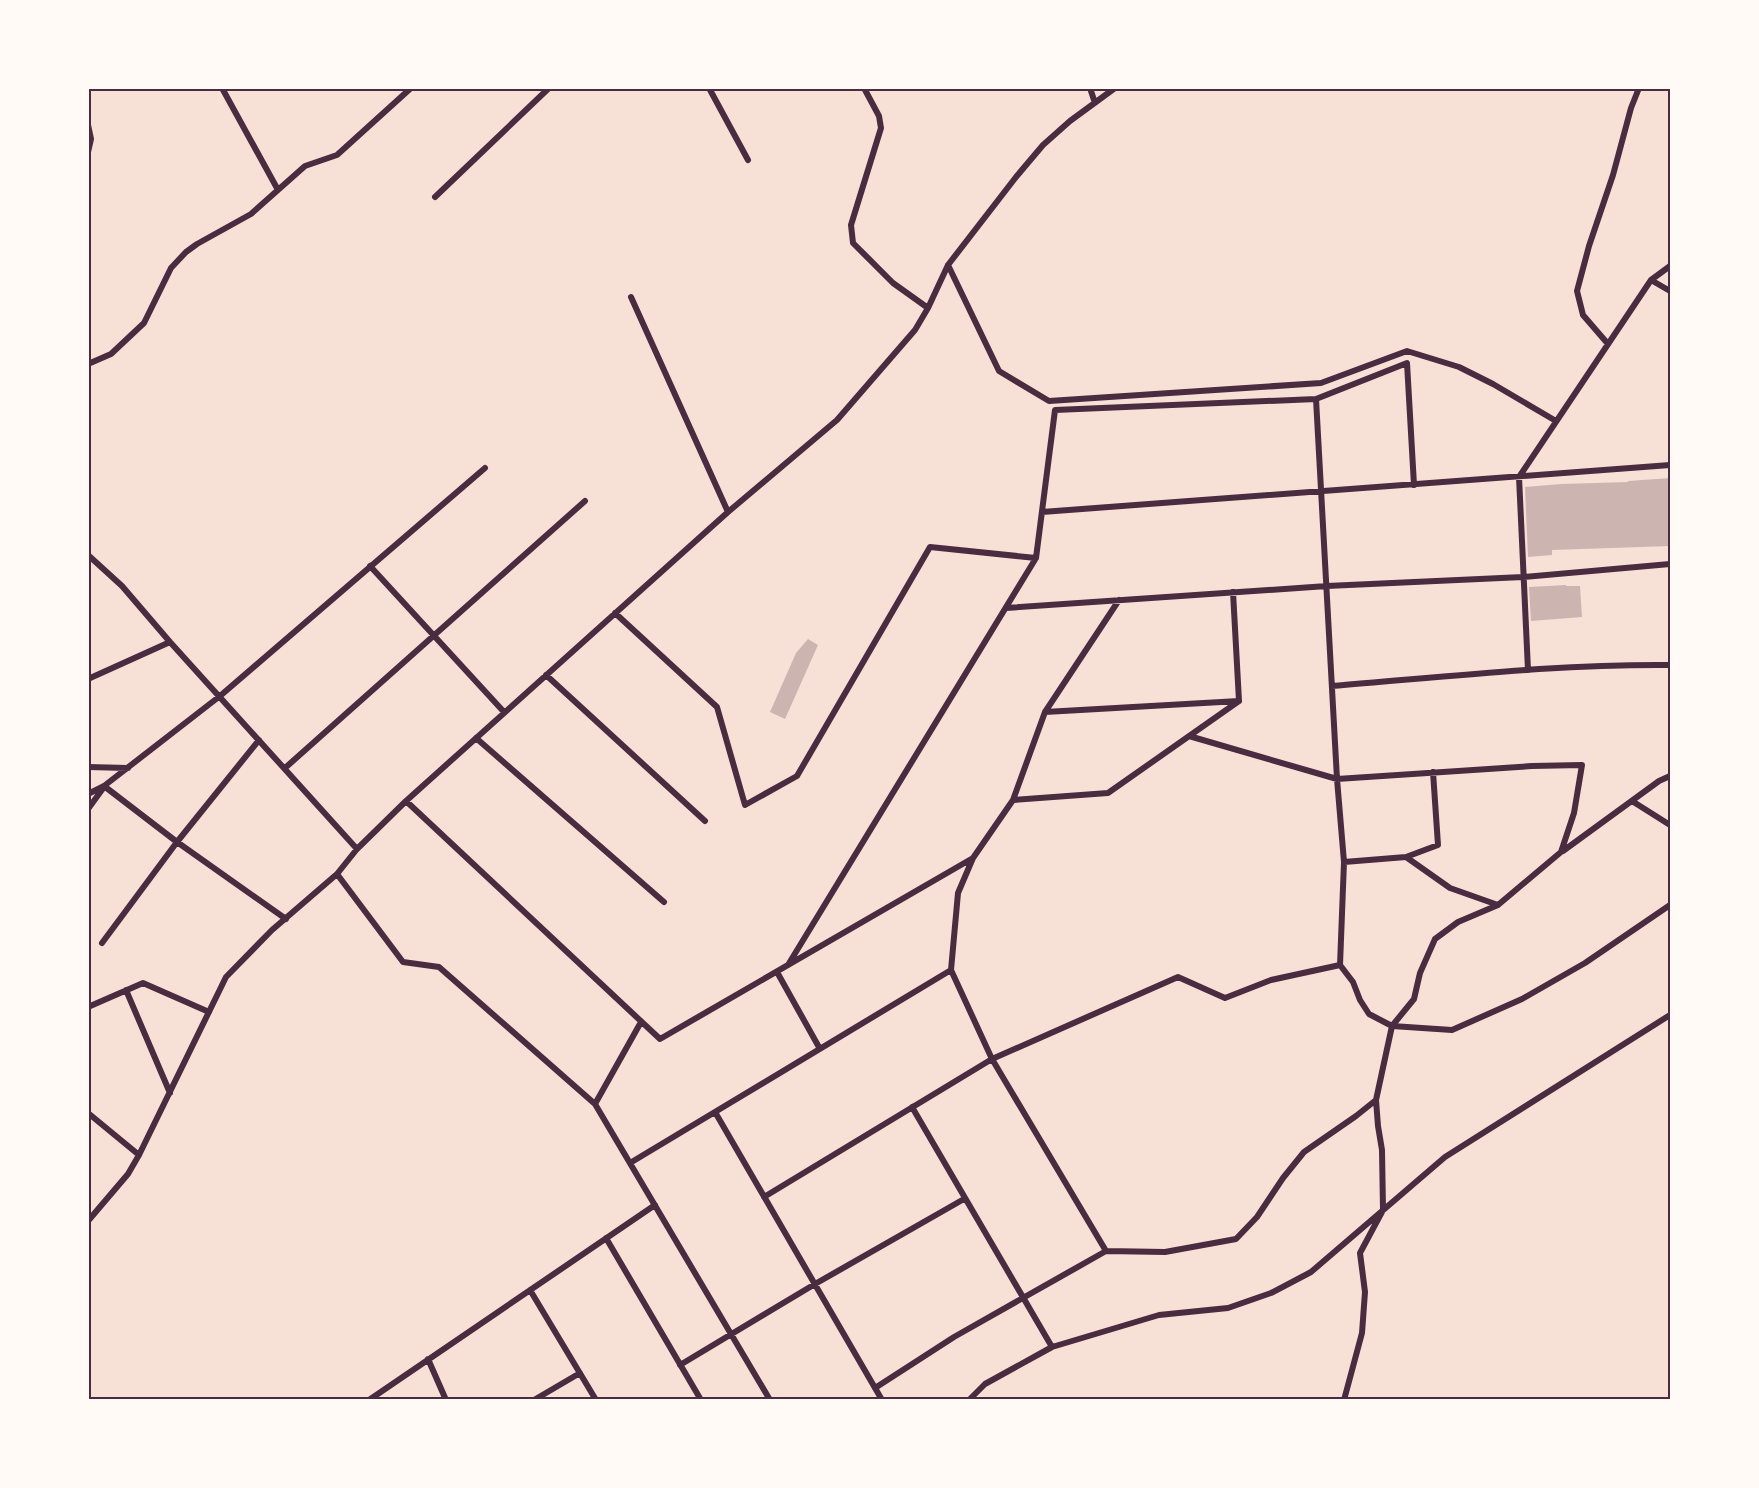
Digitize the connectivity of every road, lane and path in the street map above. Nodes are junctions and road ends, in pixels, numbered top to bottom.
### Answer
1 (222, 88) edge
2 (411, 88) edge
3 (549, 88) edge
4 (709, 88) edge
5 (864, 88) edge
6 (1090, 88) edge
7 (1115, 88) edge
8 (1639, 88) edge
9 (1095, 103) junction
10 (88, 125) edge
11 (88, 152) edge
12 (748, 160) dead end
13 (278, 190) junction
14 (435, 197) dead end
15 (948, 265) junction
16 (1671, 266) edge
17 (1650, 280) junction
18 (1671, 291) edge
19 (631, 297) dead end
20 (928, 308) junction
21 (1608, 344) junction
22 (88, 364) edge
23 (1316, 399) junction
24 (1556, 421) junction
25 (1671, 465) edge
26 (485, 468) dead end
27 (1519, 477) junction
28 (1414, 485) junction
29 (1321, 491) junction
30 (585, 501) dead end
31 (728, 512) junction
32 (1042, 512) junction
33 (88, 555) edge
34 (1036, 558) junction
35 (1671, 564) edge
36 (370, 566) junction
37 (1523, 577) junction
38 (1327, 586) junction
39 (1233, 592) junction
40 (1119, 600) junction
41 (1006, 608) junction
42 (615, 613) junction
43 (434, 636) junction
44 (170, 642) junction
45 (1671, 665) edge
46 (1528, 670) junction
47 (546, 675) junction
48 (88, 679) edge
49 (1332, 686) junction
50 (220, 696) junction
51 (1239, 701) junction
52 (504, 712) junction
53 (1045, 712) junction
54 (1189, 736) junction
55 (476, 738) junction
56 (259, 740) junction
57 (88, 767) edge
58 (128, 768) junction
59 (285, 768) junction
60 (1434, 772) junction
61 (1671, 776) edge
62 (1337, 778) junction
63 (104, 786) junction
64 (88, 794) edge
65 (1013, 800) junction
66 (406, 801) junction
67 (1632, 801) junction
68 (88, 809) edge
69 (705, 821) dead end
70 (1671, 825) edge
71 (177, 842) junction
72 (357, 849) junction
73 (1561, 852) junction
74 (973, 858) junction
75 (1406, 858) junction
76 (1344, 862) junction
77 (337, 874) junction
78 (664, 902) dead end
79 (1498, 905) junction
80 (1671, 905) edge
81 (286, 919) junction
82 (102, 944) dead end
83 (788, 965) junction
84 (1340, 965) junction
85 (951, 970) junction
86 (777, 972) junction
87 (126, 990) junction
88 (88, 1007) edge
89 (209, 1012) junction
90 (1671, 1015) edge
91 (641, 1022) junction
92 (1392, 1026) junction
93 (820, 1049) junction
94 (992, 1059) junction
95 (170, 1093) junction
96 (1376, 1100) junction
97 (595, 1104) junction
98 (912, 1107) junction
99 (714, 1112) junction
100 (88, 1113) edge
101 (139, 1155) junction
102 (630, 1163) junction
103 (764, 1197) junction
104 (964, 1199) junction
105 (655, 1205) junction
106 (1383, 1210) junction
107 (88, 1221) edge
108 (606, 1238) junction
109 (1106, 1251) junction
110 (815, 1284) junction
111 (530, 1290) junction
112 (1023, 1297) junction
113 (731, 1334) junction
114 (1052, 1347) junction
115 (428, 1359) junction
116 (680, 1365) junction
117 (580, 1373) junction
118 (875, 1388) junction
119 (369, 1400) edge
120 (446, 1400) edge
121 (534, 1400) edge
122 (596, 1400) edge
123 (701, 1400) edge
124 (770, 1400) edge
125 (882, 1400) edge
126 (969, 1400) edge
127 (1344, 1400) edge

1 - 13 street
2 - 13 street
3 - 14 street
4 - 12 street
5 - 20 street
6 - 9 street
7 - 9 street
8 - 21 street
9 - 15 street
10 - 11 street
13 - 22 street
15 - 20 street
15 - 24 street
16 - 17 street
17 - 18 street
17 - 21 street
19 - 31 street
20 - 31 street
21 - 24 street
23 - 28 street
23 - 29 street
23 - 32 street
24 - 27 street
25 - 27 street
26 - 36 street
27 - 28 street
27 - 37 street
28 - 29 street
29 - 32 street
29 - 38 street
30 - 43 street
31 - 42 street
32 - 34 street
33 - 44 street
34 - 41 street
34 - 42 street
35 - 37 street
36 - 43 street
36 - 50 street
37 - 38 street
37 - 46 street
38 - 39 street
38 - 49 street
39 - 40 street
39 - 51 street
40 - 41 street
40 - 53 street
41 - 83 street
42 - 47 street
43 - 52 street
43 - 59 street
44 - 48 street
44 - 50 street
45 - 46 street
46 - 49 street
47 - 52 street
47 - 69 street
49 - 62 street
50 - 56 street
50 - 58 street
51 - 53 street
51 - 54 street
52 - 55 street
53 - 65 street
54 - 62 street
54 - 65 street
55 - 66 street
55 - 78 street
56 - 59 street
56 - 71 street
57 - 58 street
58 - 63 street
59 - 72 street
60 - 62 street
60 - 73 street
60 - 75 street
61 - 67 street
62 - 76 street
63 - 64 street
63 - 68 street
63 - 71 street
65 - 74 street
66 - 72 street
66 - 91 street
67 - 70 street
67 - 73 street
71 - 81 street
71 - 82 street
72 - 77 street
73 - 79 street
74 - 83 street
74 - 85 street
75 - 76 street
75 - 79 street
76 - 84 street
77 - 81 street
77 - 97 street
79 - 92 street
80 - 92 street
81 - 89 street
83 - 86 street
84 - 92 street
84 - 94 street
85 - 93 street
85 - 94 street
86 - 91 street
86 - 93 street
87 - 88 street
87 - 89 street
87 - 95 street
89 - 95 street
90 - 106 street
91 - 97 street
92 - 96 street
93 - 99 street
94 - 98 street
94 - 109 street
95 - 101 street
96 - 106 street
96 - 109 street
97 - 102 street
98 - 103 street
98 - 104 street
99 - 102 street
99 - 103 street
100 - 101 street
101 - 107 street
102 - 105 street
103 - 110 street
104 - 110 street
104 - 112 street
105 - 108 street
105 - 113 street
106 - 114 street
106 - 127 street
108 - 111 street
108 - 116 street
109 - 112 street
110 - 113 street
110 - 118 street
111 - 115 street
111 - 117 street
112 - 114 street
112 - 118 street
113 - 116 street
113 - 124 street
114 - 126 street
115 - 119 street
115 - 120 street
116 - 123 street
117 - 121 street
117 - 122 street
118 - 125 street

